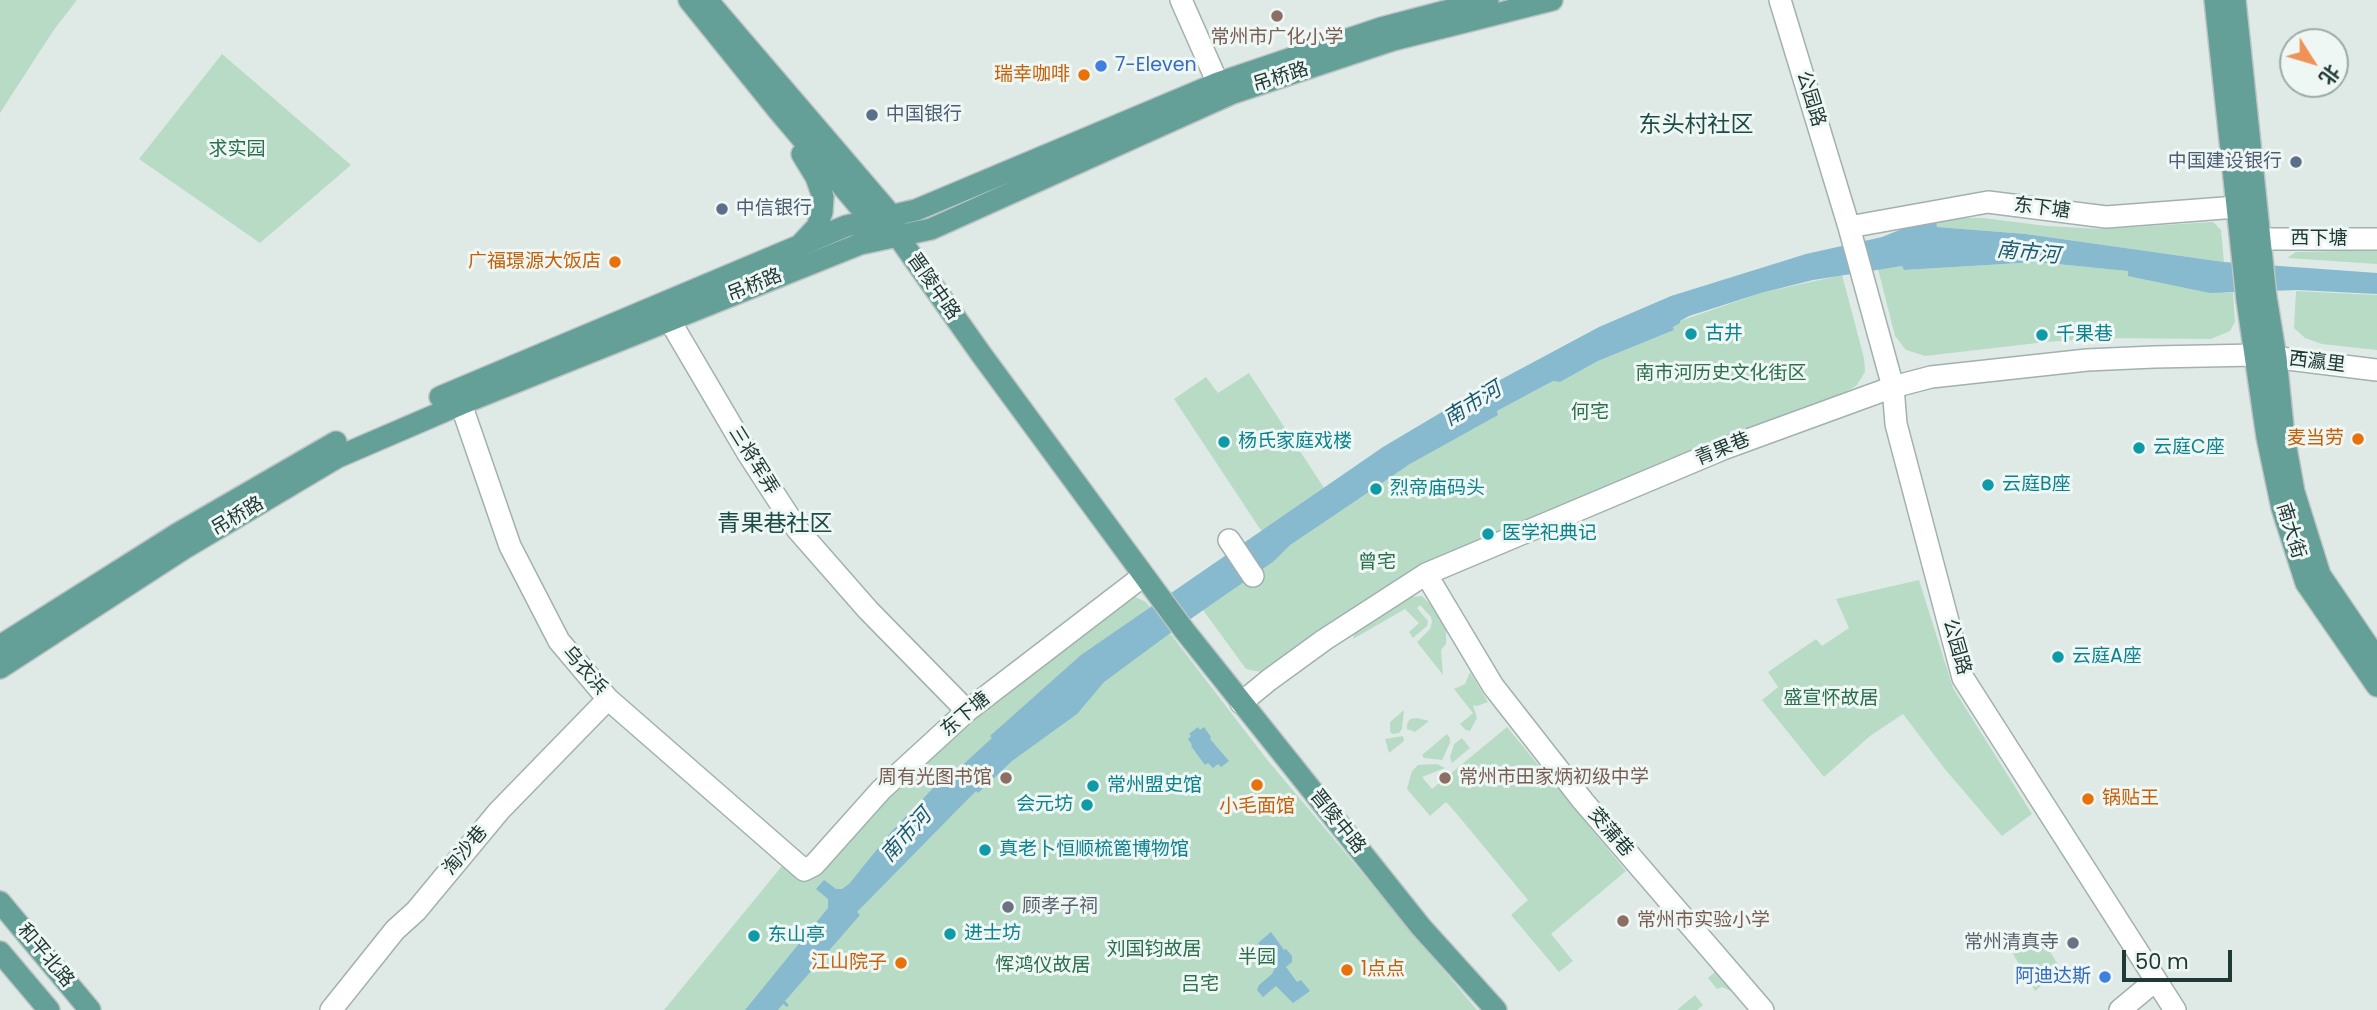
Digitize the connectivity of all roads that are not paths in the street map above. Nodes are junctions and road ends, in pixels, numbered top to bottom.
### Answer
1 (689, 0) edge
2 (707, 0) edge
3 (1181, 0) edge
4 (1488, 0) edge
5 (1552, 0) edge
6 (1780, 0) edge
7 (2215, 0) edge
8 (2235, 0) edge
9 (1221, 90) junction
10 (777, 110) junction
11 (2237, 207) junction
12 (870, 219) junction
13 (895, 225) junction
14 (1850, 233) junction
15 (2377, 239) edge
16 (799, 245) junction
17 (2255, 251) junction
18 (670, 321) junction
19 (2266, 357) junction
20 (2377, 370) edge
21 (1893, 387) junction
22 (461, 404) junction
23 (1230, 542) dead end
24 (1426, 574) junction
25 (1253, 576) dead end
26 (1150, 585) junction
27 (0, 646) edge
28 (2377, 659) edge
29 (0, 668) edge
30 (2377, 686) edge
31 (608, 699) junction
32 (1241, 703) junction
33 (967, 711) junction
34 (804, 870) joint
35 (0, 902) edge
36 (0, 952) edge
37 (2156, 981) junction
38 (1493, 1009) edge
39 (50, 1010) edge
40 (90, 1010) edge
41 (331, 1010) edge
42 (1763, 1010) edge
43 (2120, 1010) edge
44 (2175, 1010) edge

1 - 10 main road, 晋陵中路
2 - 13 main road, 晋陵中路
3 - 9 street
4 - 9 main road, 吊桥路
5 - 9 main road, 吊桥路
6 - 14 street, 公园路
7 - 11 main road
8 - 17 main road
9 - 13 main road, 吊桥路
10 - 12 main road, 晋陵中路
10 - 16 main road
11 - 14 street, 东下塘
11 - 17 main road
12 - 13 main road, 晋陵中路
12 - 16 main road, 吊桥路
13 - 18 main road, 吊桥路
13 - 26 main road, 晋陵中路
14 - 21 street, 公园路
15 - 17 street, 西下塘
16 - 27 main road, 吊桥路
17 - 19 main road
18 - 22 main road, 吊桥路
18 - 33 street, 三将军弄
19 - 20 street, 西瀛里
19 - 21 street, 青果巷
19 - 28 main road, 南大街
19 - 30 main road, 南大街
21 - 24 street, 青果巷
21 - 37 street, 公园路
22 - 29 main road, 吊桥路
22 - 31 street, 乌衣浜
23 - 25 street
24 - 32 street, 青果巷
24 - 42 street, 茭蒲巷
26 - 32 main road, 晋陵中路
26 - 33 street, 东下塘
31 - 34 street, 乌衣浜
31 - 41 street, 淘沙巷
32 - 38 main road, 晋陵中路
33 - 34 street, 东下塘
35 - 40 main road, 和平北路
36 - 39 main road, 和平北路
37 - 43 street
37 - 44 street, 公园路

